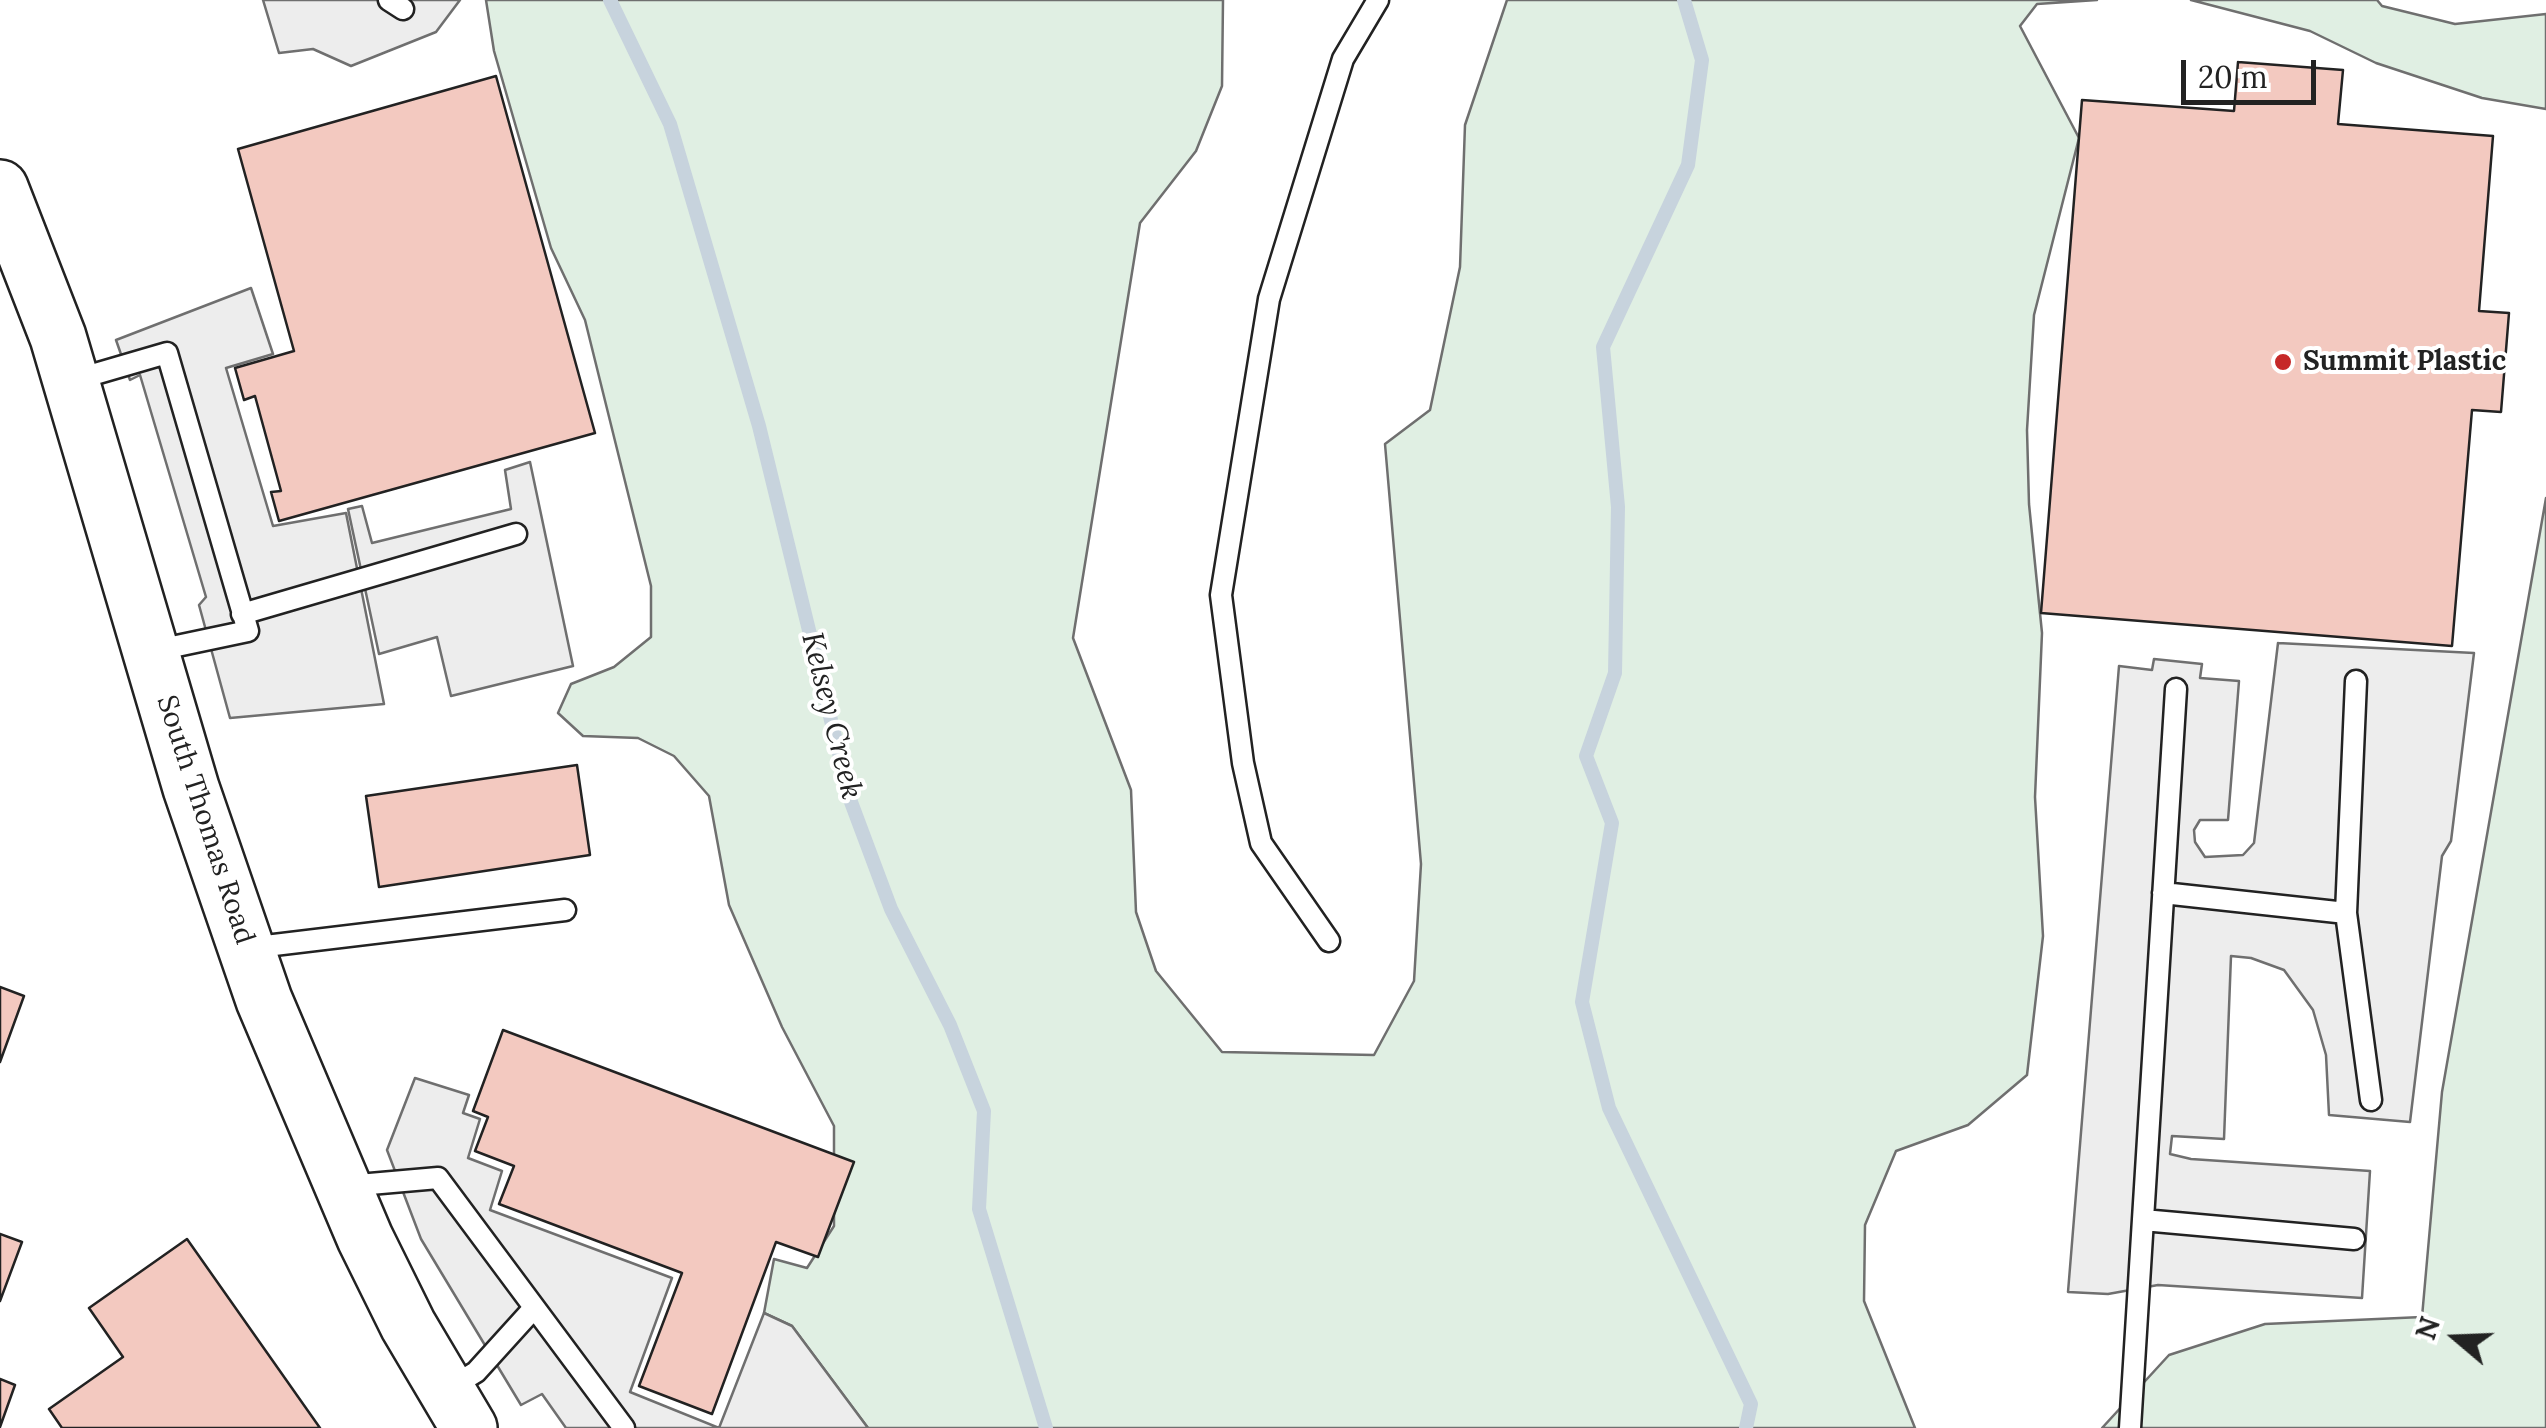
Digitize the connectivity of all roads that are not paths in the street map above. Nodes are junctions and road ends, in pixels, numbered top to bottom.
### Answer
1 (1378, 0) edge
2 (0, 188) edge
3 (71, 382) junction
4 (516, 534) dead end
5 (242, 614) junction
6 (152, 652) junction
7 (2356, 681) dead end
8 (2176, 689) dead end
9 (2163, 894) junction
10 (564, 910) dead end
11 (2346, 913) junction
12 (1330, 941) dead end
13 (246, 948) junction
14 (2371, 1100) dead end
15 (343, 1187) junction
16 (2143, 1220) junction
17 (2354, 1239) dead end
18 (534, 1308) junction
19 (458, 1409) edge
20 (624, 1428) edge
21 (2130, 1428) edge

1 - 12 lane
2 - 3 street, South Thomas Road
3 - 5 lane
3 - 6 street, South Thomas Road
4 - 5 lane
5 - 6 lane
6 - 13 street, South Thomas Road
7 - 11 lane
8 - 9 lane
9 - 11 lane
9 - 16 lane
10 - 13 lane
11 - 14 lane
13 - 15 street, South Thomas Road
15 - 18 lane
15 - 19 street, South Thomas Road
16 - 17 lane
16 - 21 lane
18 - 19 lane
18 - 20 lane

